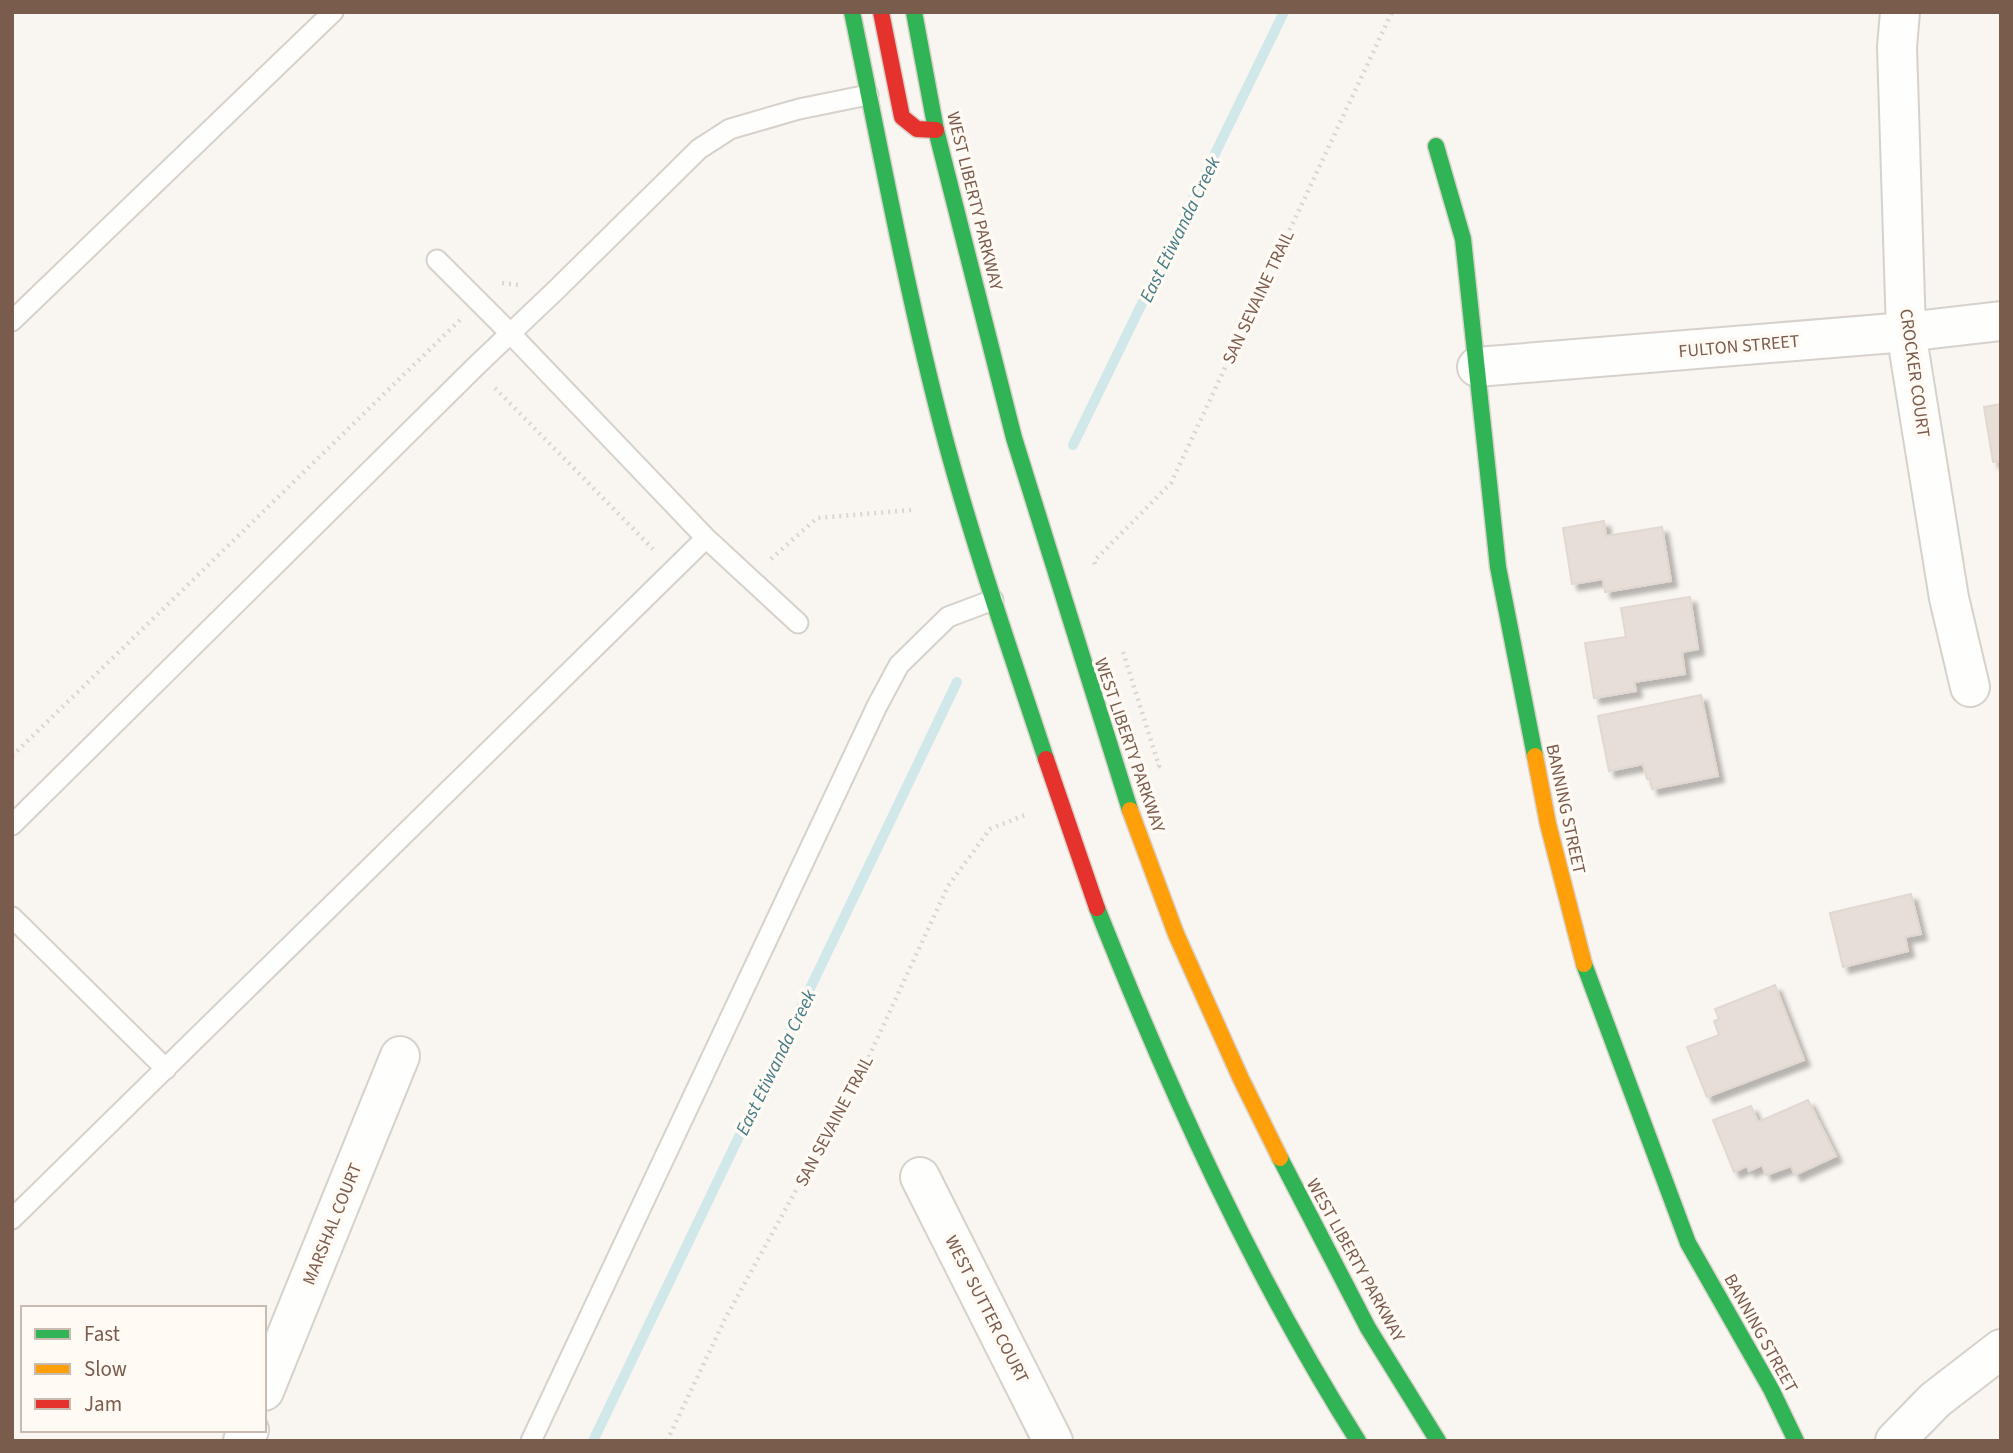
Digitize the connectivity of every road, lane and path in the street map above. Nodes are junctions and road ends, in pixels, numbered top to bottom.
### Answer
1 (333, 12) edge
2 (852, 12) edge
3 (881, 12) edge
4 (914, 12) edge
5 (1392, 12) edge
6 (1900, 12) edge
7 (868, 95) junction
8 (936, 130) junction
9 (1436, 146) dead end
10 (437, 260) dead end
11 (527, 281) dead end
12 (478, 303) junction
13 (12, 321) edge
14 (2001, 321) edge
15 (1906, 332) junction
16 (510, 333) junction
17 (1477, 368) junction
18 (706, 538) junction
19 (1098, 574) dead end
20 (993, 600) junction
21 (798, 623) dead end
22 (1123, 650) dead end
23 (1970, 687) dead end
24 (12, 756) edge
25 (1159, 766) dead end
26 (1016, 819) dead end
27 (12, 825) edge
28 (12, 917) edge
29 (400, 1056) dead end
30 (166, 1069) junction
31 (920, 1177) dead end
32 (12, 1219) edge
33 (2001, 1349) edge
34 (266, 1386) edge
35 (531, 1441) edge
36 (667, 1441) edge
37 (1053, 1441) edge
38 (1358, 1441) edge
39 (1438, 1441) edge
40 (1796, 1441) edge
41 (1895, 1441) edge

1 - 13 lane
2 - 7 street
3 - 8 street
4 - 8 street, WEST LIBERTY PARKWAY
5 - 19 path, SAN SEVAINE TRAIL
6 - 15 street, CROCKER COURT
7 - 16 lane
7 - 20 street
8 - 39 street, WEST LIBERTY PARKWAY
9 - 17 street, BANNING STREET
10 - 12 lane
11 - 12 path
12 - 16 lane
12 - 24 path
14 - 15 street, FULTON STREET
15 - 17 street, FULTON STREET
15 - 23 street, CROCKER COURT
16 - 18 lane
16 - 27 lane
17 - 40 street, BANNING STREET
18 - 21 lane
18 - 30 lane
20 - 35 lane
20 - 38 street
22 - 25 path
26 - 36 path, SAN SEVAINE TRAIL
28 - 30 lane
29 - 34 street, MARSHAL COURT
30 - 32 lane
31 - 37 street, WEST SUTTER COURT
33 - 41 street

